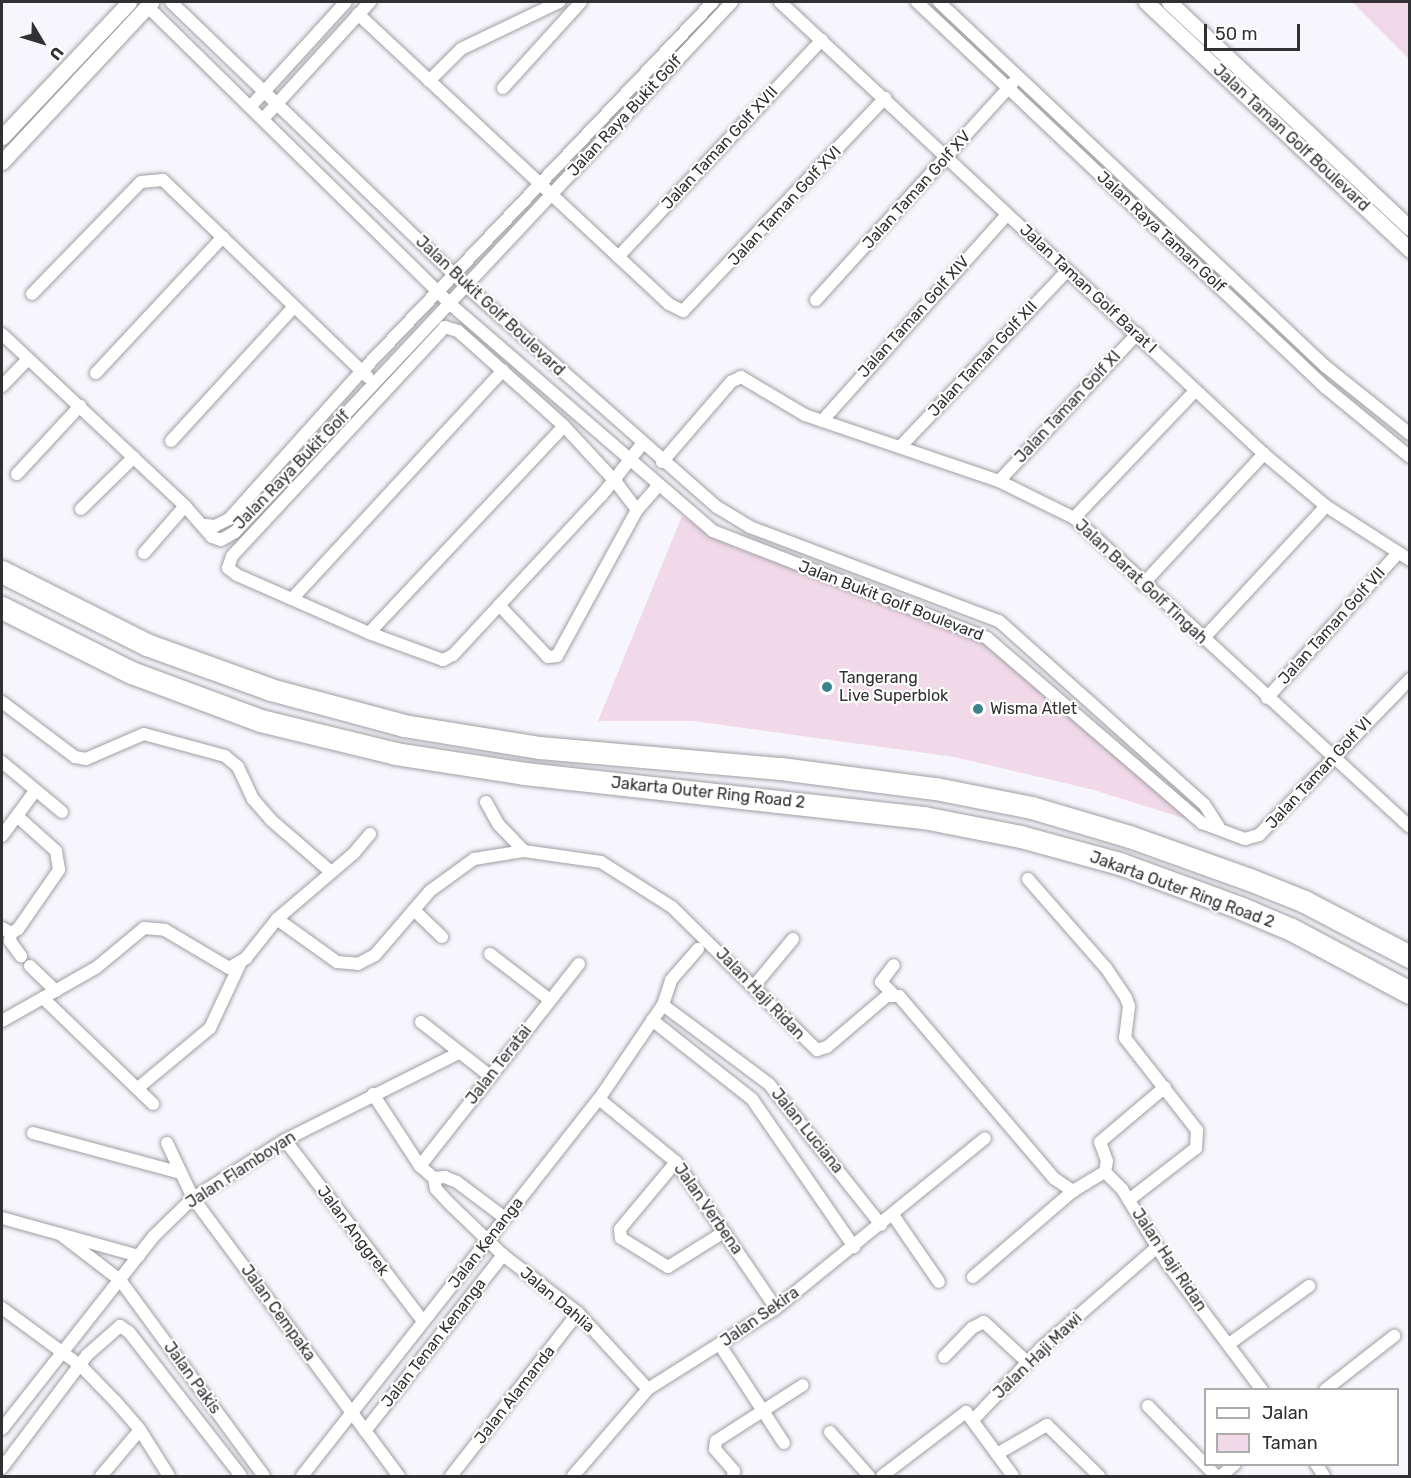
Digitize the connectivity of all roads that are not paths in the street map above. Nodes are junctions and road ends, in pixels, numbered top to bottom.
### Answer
1 (129, 2) edge
2 (171, 2) edge
3 (370, 2) edge
4 (559, 2) edge
5 (581, 2) edge
6 (713, 2) edge
7 (732, 2) edge
8 (780, 2) edge
9 (917, 2) edge
10 (939, 2) edge
11 (1146, 2) edge
12 (1169, 2) edge
13 (147, 3) edge
14 (343, 5) edge
15 (355, 17) junction
16 (317, 33) junction
17 (822, 40) junction
18 (330, 45) junction
19 (1018, 78) junction
20 (429, 81) junction
21 (503, 88) dead end
22 (1008, 88) junction
23 (266, 89) junction
24 (885, 98) junction
25 (276, 104) junction
26 (250, 107) junction
27 (263, 119) junction
28 (2, 137) edge
29 (947, 158) junction
30 (2, 162) edge
31 (542, 186) junction
32 (552, 195) junction
33 (1007, 215) junction
34 (1410, 228) edge
35 (223, 237) junction
36 (1410, 250) edge
37 (618, 257) junction
38 (1067, 271) junction
39 (456, 276) junction
40 (466, 286) junction
41 (440, 292) junction
42 (32, 294) dead end
43 (816, 300) dead end
44 (450, 304) junction
45 (294, 307) junction
46 (2, 334) edge
47 (1137, 334) junction
48 (27, 360) junction
49 (503, 370) junction
50 (362, 371) junction
51 (96, 373) dead end
52 (375, 383) junction
53 (2, 386) edge
54 (1195, 391) junction
55 (80, 406) junction
56 (822, 421) junction
57 (564, 426) junction
58 (1410, 434) edge
59 (171, 441) dead end
60 (642, 444) junction
61 (900, 447) junction
62 (1264, 454) junction
63 (134, 457) junction
64 (1410, 457) edge
65 (630, 459) junction
66 (663, 462) junction
67 (17, 474) dead end
68 (614, 480) junction
69 (999, 481) junction
70 (659, 484) junction
71 (185, 506) junction
72 (1326, 506) junction
73 (81, 509) dead end
74 (636, 510) junction
75 (1074, 518) junction
76 (205, 525) junction
77 (144, 553) dead end
78 (1397, 554) junction
79 (1410, 560) edge
80 (2, 572) edge
81 (1143, 584) junction
82 (292, 598) junction
83 (499, 605) junction
84 (2, 608) edge
85 (369, 633) junction
86 (1203, 639) junction
87 (1410, 679) edge
88 (1267, 698) junction
89 (2, 702) edge
90 (1332, 757) junction
91 (2, 762) edge
92 (35, 791) junction
93 (486, 802) dead end
94 (62, 812) dead end
95 (17, 816) junction
96 (1407, 819) edge
97 (1219, 826) junction
98 (370, 834) dead end
99 (2, 836) edge
100 (524, 851) junction
101 (331, 872) junction
102 (1028, 879) dead end
103 (414, 910) junction
104 (277, 919) junction
105 (6, 931) edge
106 (442, 937) dead end
107 (793, 939) dead end
108 (698, 949) dead end
109 (490, 954) dead end
110 (21, 956) dead end
111 (1410, 957) edge
112 (240, 964) junction
113 (579, 964) dead end
114 (894, 965) dead end
115 (30, 966) dead end
116 (754, 986) junction
117 (56, 991) junction
118 (1410, 993) edge
119 (893, 994) junction
120 (43, 998) junction
121 (550, 1000) junction
122 (663, 1005) junction
123 (652, 1020) junction
124 (2, 1021) edge
125 (421, 1022) dead end
126 (459, 1053) junction
127 (490, 1076) junction
128 (769, 1084) junction
129 (1165, 1087) junction
130 (138, 1088) junction
131 (373, 1094) junction
132 (154, 1099) dead end
133 (599, 1099) junction
134 (752, 1099) junction
135 (33, 1133) dead end
136 (985, 1138) dead end
137 (285, 1140) junction
138 (166, 1143) dead end
139 (676, 1162) junction
140 (420, 1166) junction
141 (1105, 1172) junction
142 (181, 1173) junction
143 (434, 1178) junction
144 (1073, 1191) junction
145 (193, 1198) junction
146 (1129, 1200) junction
147 (893, 1215) junction
148 (2, 1218) edge
149 (505, 1218) junction
150 (881, 1225) junction
151 (724, 1232) junction
152 (60, 1234) junction
153 (487, 1241) junction
154 (854, 1247) junction
155 (1157, 1247) junction
156 (503, 1255) junction
157 (138, 1256) junction
158 (973, 1276) dead end
159 (120, 1280) junction
160 (939, 1282) dead end
161 (1309, 1286) dead end
162 (2, 1308) edge
163 (776, 1308) junction
164 (579, 1313) junction
165 (423, 1321) junction
166 (1394, 1336) dead end
167 (1229, 1344) junction
168 (720, 1345) junction
169 (61, 1352) junction
170 (176, 1356) junction
171 (944, 1357) dead end
172 (1027, 1362) junction
173 (81, 1366) junction
174 (159, 1369) junction
175 (803, 1385) dead end
176 (1261, 1388) edge
177 (1326, 1388) edge
178 (648, 1389) junction
179 (1148, 1406) dead end
180 (762, 1409) junction
181 (351, 1413) junction
182 (973, 1420) junction
183 (2, 1429) edge
184 (140, 1430) junction
185 (365, 1431) junction
186 (830, 1432) dead end
187 (784, 1443) dead end
188 (998, 1454) junction
189 (1204, 1464) edge
190 (1233, 1466) edge
191 (2, 1468) edge
192 (101, 1476) edge
193 (169, 1476) edge
194 (241, 1476) edge
195 (264, 1476) edge
196 (302, 1476) edge
197 (399, 1476) edge
198 (450, 1476) edge
199 (573, 1476) edge
200 (733, 1476) edge
201 (869, 1476) edge
202 (882, 1476) edge
203 (1014, 1476) edge
204 (1099, 1476) edge
205 (1221, 1476) edge

1 - 28 street
2 - 23 street, Jalan Bukit Golf Boulevard
3 - 15 street
4 - 20 street
5 - 21 street
6 - 31 street, Jalan Raya Bukit Golf
7 - 32 street, Jalan Raya Bukit Golf
8 - 17 street, Jalan Taman Golf Barat I
9 - 22 street, Jalan Raya Taman Golf
10 - 19 street, Jalan Raya Taman Golf
11 - 36 street, Jalan Taman Golf Boulevard
12 - 34 street, Jalan Taman Golf Boulevard
13 - 26 street, Jalan Bukit Golf Boulevard
13 - 30 street
14 - 15 street
14 - 16 street
15 - 18 street
15 - 20 street
16 - 18 street
16 - 23 street
17 - 24 street, Jalan Taman Golf Barat I
17 - 37 street, Jalan Taman Golf XVII
18 - 25 street
19 - 22 street, Jalan Taman Golf XV
19 - 58 street, Jalan Raya Taman Golf
20 - 31 street
22 - 29 street, Jalan Taman Golf XV
22 - 64 street, Jalan Raya Taman Golf
23 - 25 street, Jalan Bukit Golf Boulevard
23 - 26 street
24 - 29 street, Jalan Taman Golf Barat I
24 - 37 street, Jalan Taman Golf XVI
25 - 27 street
25 - 39 street, Jalan Bukit Golf Boulevard
26 - 27 street, Jalan Bukit Golf Boulevard
27 - 41 street, Jalan Bukit Golf Boulevard
29 - 33 street, Jalan Taman Golf Barat I
29 - 43 street, Jalan Taman Golf XV
31 - 32 street
31 - 39 street, Jalan Raya Bukit Golf
32 - 37 street
32 - 40 street, Jalan Raya Bukit Golf
33 - 38 street, Jalan Taman Golf Barat I
33 - 56 street, Jalan Taman Golf XIV
35 - 42 street
35 - 45 street
35 - 51 street
38 - 47 street, Jalan Taman Golf Barat I
38 - 61 street, Jalan Taman Golf XII
39 - 40 street, Jalan Bukit Golf Boulevard
39 - 41 street, Jalan Raya Bukit Golf
40 - 44 street, Jalan Raya Bukit Golf
40 - 60 street, Jalan Bukit Golf Boulevard
41 - 44 street, Jalan Bukit Golf Boulevard
41 - 50 street, Jalan Raya Bukit Golf
44 - 52 street, Jalan Raya Bukit Golf
44 - 65 street, Jalan Bukit Golf Boulevard
45 - 50 street
45 - 59 street
46 - 48 street
47 - 54 street, Jalan Taman Golf Barat I
47 - 69 street, Jalan Taman Golf XI
48 - 53 street
48 - 55 street
49 - 57 street
49 - 82 street
49 - 82 street
50 - 52 street
50 - 76 street, Jalan Raya Bukit Golf
52 - 76 street, Jalan Raya Bukit Golf
54 - 62 street, Jalan Taman Golf Barat I
54 - 75 street
55 - 63 street
55 - 67 street
56 - 61 street, Jalan Barat Golf Tingah
56 - 66 street, Jalan Barat Golf Tingah
57 - 68 street
57 - 85 street
60 - 65 street
60 - 66 street, Jalan Bukit Golf Boulevard
61 - 69 street, Jalan Barat Golf Tingah
62 - 72 street, Jalan Taman Golf Barat I
62 - 81 street
63 - 71 street
63 - 73 street
65 - 68 street
65 - 70 street, Jalan Bukit Golf Boulevard
66 - 97 street, Jalan Bukit Golf Boulevard
68 - 74 street
68 - 83 street
69 - 75 street, Jalan Barat Golf Tingah
70 - 74 street
70 - 97 street, Jalan Bukit Golf Boulevard
71 - 76 street
71 - 77 street
72 - 78 street, Jalan Taman Golf Barat I
72 - 86 street
74 - 83 street
75 - 81 street, Jalan Barat Golf Tingah
78 - 79 street, Jalan Taman Golf Barat I
78 - 88 street, Jalan Taman Golf VII
80 - 111 highway, Jakarta Outer Ring Road 2
81 - 86 street, Jalan Barat Golf Tingah
82 - 85 street
83 - 85 street
84 - 118 highway, Jakarta Outer Ring Road 2
86 - 88 street, Jalan Barat Golf Tingah
87 - 90 street, Jalan Taman Golf VI
88 - 90 street, Jalan Barat Golf Tingah
89 - 101 street
90 - 96 street, Jalan Barat Golf Tingah
90 - 97 street, Jalan Taman Golf VI
91 - 92 street
92 - 94 street
92 - 95 street
93 - 100 street
95 - 99 street
95 - 105 street
98 - 101 street
100 - 103 street, Jalan Haji Ridan
100 - 116 street, Jalan Haji Ridan
101 - 104 street
102 - 129 street
103 - 104 street, Jalan Haji Ridan
103 - 106 street
104 - 112 street
105 - 110 street
107 - 116 street
108 - 122 street, Jalan Kenanga
109 - 121 street
112 - 117 street
112 - 130 street
113 - 121 street, Jalan Teratai
114 - 119 street
115 - 117 street
116 - 119 street, Jalan Haji Ridan
117 - 120 street
119 - 144 street
120 - 124 street
120 - 130 street
121 - 127 street, Jalan Teratai
122 - 123 street, Jalan Kenanga
122 - 128 street, Jalan Luciana
123 - 133 street, Jalan Kenanga
123 - 134 street, Jalan Luciana
125 - 126 street
126 - 127 street
126 - 131 street, Jalan Flamboyan
127 - 140 street, Jalan Teratai
128 - 134 street
128 - 150 street, Jalan Luciana
129 - 141 street
129 - 146 street
130 - 132 street
131 - 137 street, Jalan Flamboyan
131 - 140 street
133 - 139 street, Jalan Verbena
133 - 149 street, Jalan Kenanga
134 - 154 street, Jalan Luciana
135 - 142 street
136 - 147 street, Jalan Sekira
137 - 145 street, Jalan Flamboyan
137 - 165 street, Jalan Anggrek
138 - 142 street, Jalan Cempaka
139 - 151 street, Jalan Verbena
139 - 151 street
140 - 143 street
141 - 144 street
141 - 146 street, Jalan Haji Ridan
142 - 145 street, Jalan Cempaka
143 - 149 street
143 - 153 street, Jalan Dahlia
144 - 158 street
145 - 157 street, Jalan Flamboyan
145 - 181 street, Jalan Cempaka
146 - 155 street, Jalan Haji Ridan
147 - 150 street, Jalan Sekira
147 - 160 street
148 - 152 street
149 - 153 street, Jalan Kenanga
150 - 154 street, Jalan Sekira
151 - 163 street, Jalan Verbena
152 - 157 street
152 - 159 street, Jalan Pakis
153 - 156 street, Jalan Dahlia
153 - 165 street, Jalan Kenanga
154 - 163 street, Jalan Sekira
155 - 167 street, Jalan Haji Ridan
155 - 172 street, Jalan Haji Mawi
156 - 164 street, Jalan Dahlia
156 - 185 street, Jalan Tenan Kenanga
157 - 159 street, Jalan Flamboyan
159 - 169 street, Jalan Flamboyan
159 - 170 street, Jalan Pakis
161 - 167 street
162 - 169 street
163 - 168 street, Jalan Sekira
164 - 178 street, Jalan Dahlia
164 - 198 street, Jalan Alamanda
165 - 181 street, Jalan Kenanga
166 - 177 street
167 - 176 street, Jalan Haji Ridan
168 - 178 street, Jalan Sekira
168 - 180 street
169 - 173 street
169 - 183 street, Jalan Flamboyan
170 - 174 street
170 - 195 street, Jalan Pakis
171 - 172 street
172 - 182 street, Jalan Haji Mawi
173 - 174 street
173 - 184 street
173 - 191 street
174 - 194 street
175 - 180 street
178 - 199 street, Jalan Sekira
179 - 189 street
180 - 187 street
180 - 200 street
181 - 185 street, Jalan Cempaka
181 - 196 street, Jalan Kenanga
182 - 188 street
182 - 202 street
184 - 192 street
184 - 193 street
185 - 197 street, Jalan Cempaka
186 - 201 street
188 - 203 street
188 - 204 street
190 - 205 street

